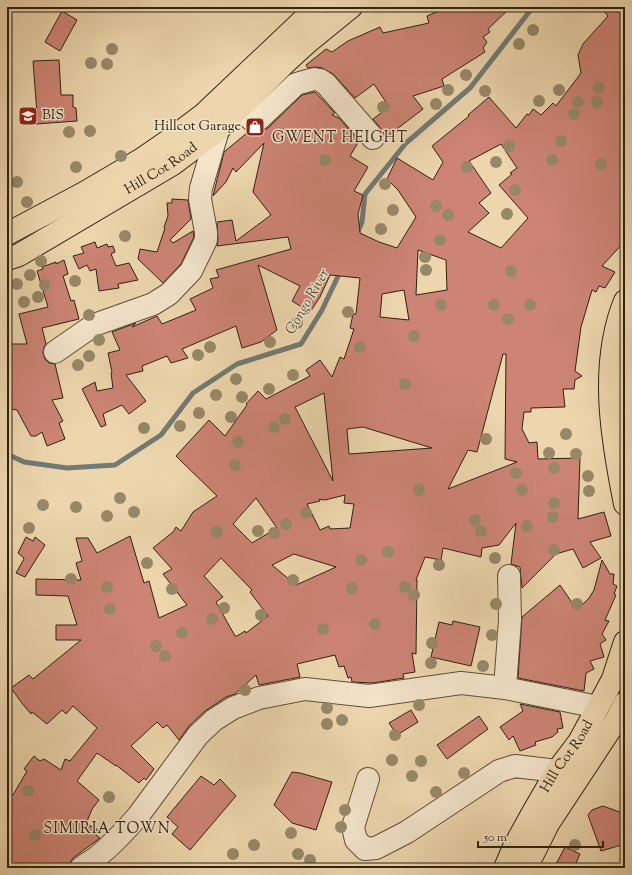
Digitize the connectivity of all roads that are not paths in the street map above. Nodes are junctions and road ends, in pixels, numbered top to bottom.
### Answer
1 (317, 7) edge
2 (351, 7) edge
3 (240, 108) junction
4 (218, 130) junction
5 (373, 138) dead end
6 (7, 234) edge
7 (7, 259) edge
8 (625, 301) edge
9 (55, 352) dead end
10 (625, 504) edge
11 (509, 576) dead end
12 (625, 642) edge
13 (505, 688) junction
14 (625, 703) edge
15 (598, 707) junction
16 (557, 771) junction
17 (368, 779) dead end
18 (81, 868) edge
19 (505, 868) edge
20 (526, 868) edge

1 - 6 main road, Hill Cot Road
2 - 3 main road, Hill Cot Road
3 - 4 main road, Hill Cot Road
3 - 5 street
4 - 7 main road, Hill Cot Road
4 - 9 street
8 - 10 main road
11 - 13 street
12 - 15 main road, Hill Cot Road
13 - 15 street
13 - 18 street
14 - 20 main road, Hill Cot Road
15 - 16 main road, Hill Cot Road
16 - 17 street
16 - 19 main road, Hill Cot Road

